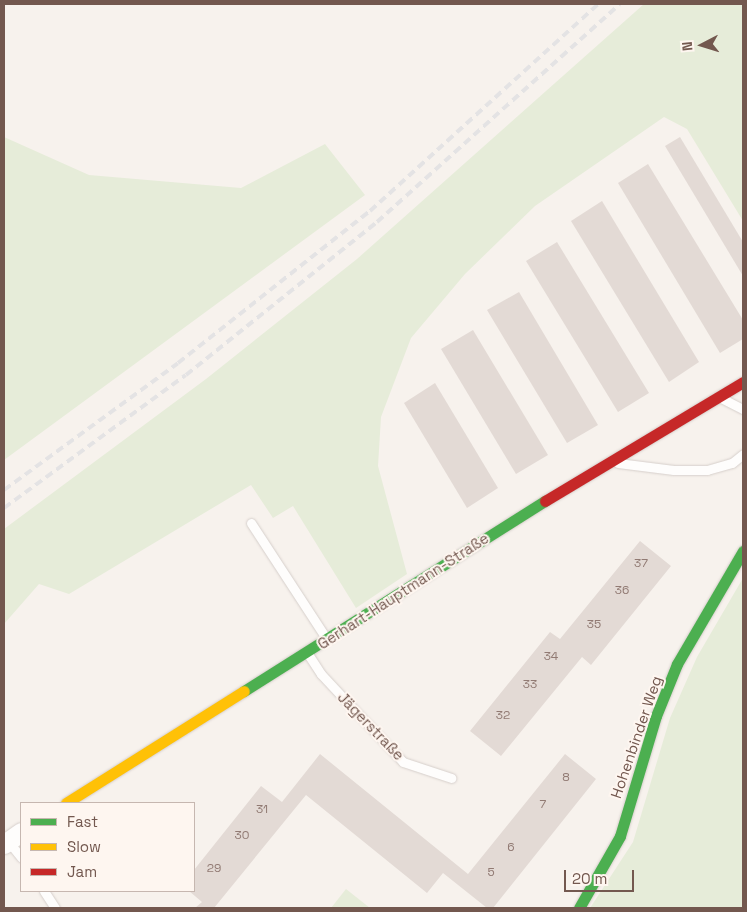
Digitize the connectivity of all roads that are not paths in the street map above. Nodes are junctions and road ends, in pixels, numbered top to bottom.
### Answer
1 (743, 382) edge
2 (718, 397) junction
3 (743, 409) edge
4 (743, 454) edge
5 (610, 461) junction
6 (251, 523) dead end
7 (743, 551) edge
8 (327, 640) junction
9 (308, 652) junction
10 (450, 778) dead end
11 (68, 802) edge
12 (11, 839) edge
13 (20, 855) edge
14 (45, 892) edge
15 (55, 908) edge
16 (579, 908) edge

1 - 2 street, Gerhart-Hauptmann-Straße
2 - 3 lane
2 - 5 street, Gerhart-Hauptmann-Straße
4 - 5 lane
5 - 8 street, Gerhart-Hauptmann-Straße
6 - 8 lane
7 - 16 street, Hohenbinder Weg
8 - 9 street, Gerhart-Hauptmann-Straße
9 - 10 lane, Jägerstraße
9 - 11 street, Gerhart-Hauptmann-Straße
12 - 13 lane
14 - 15 lane

